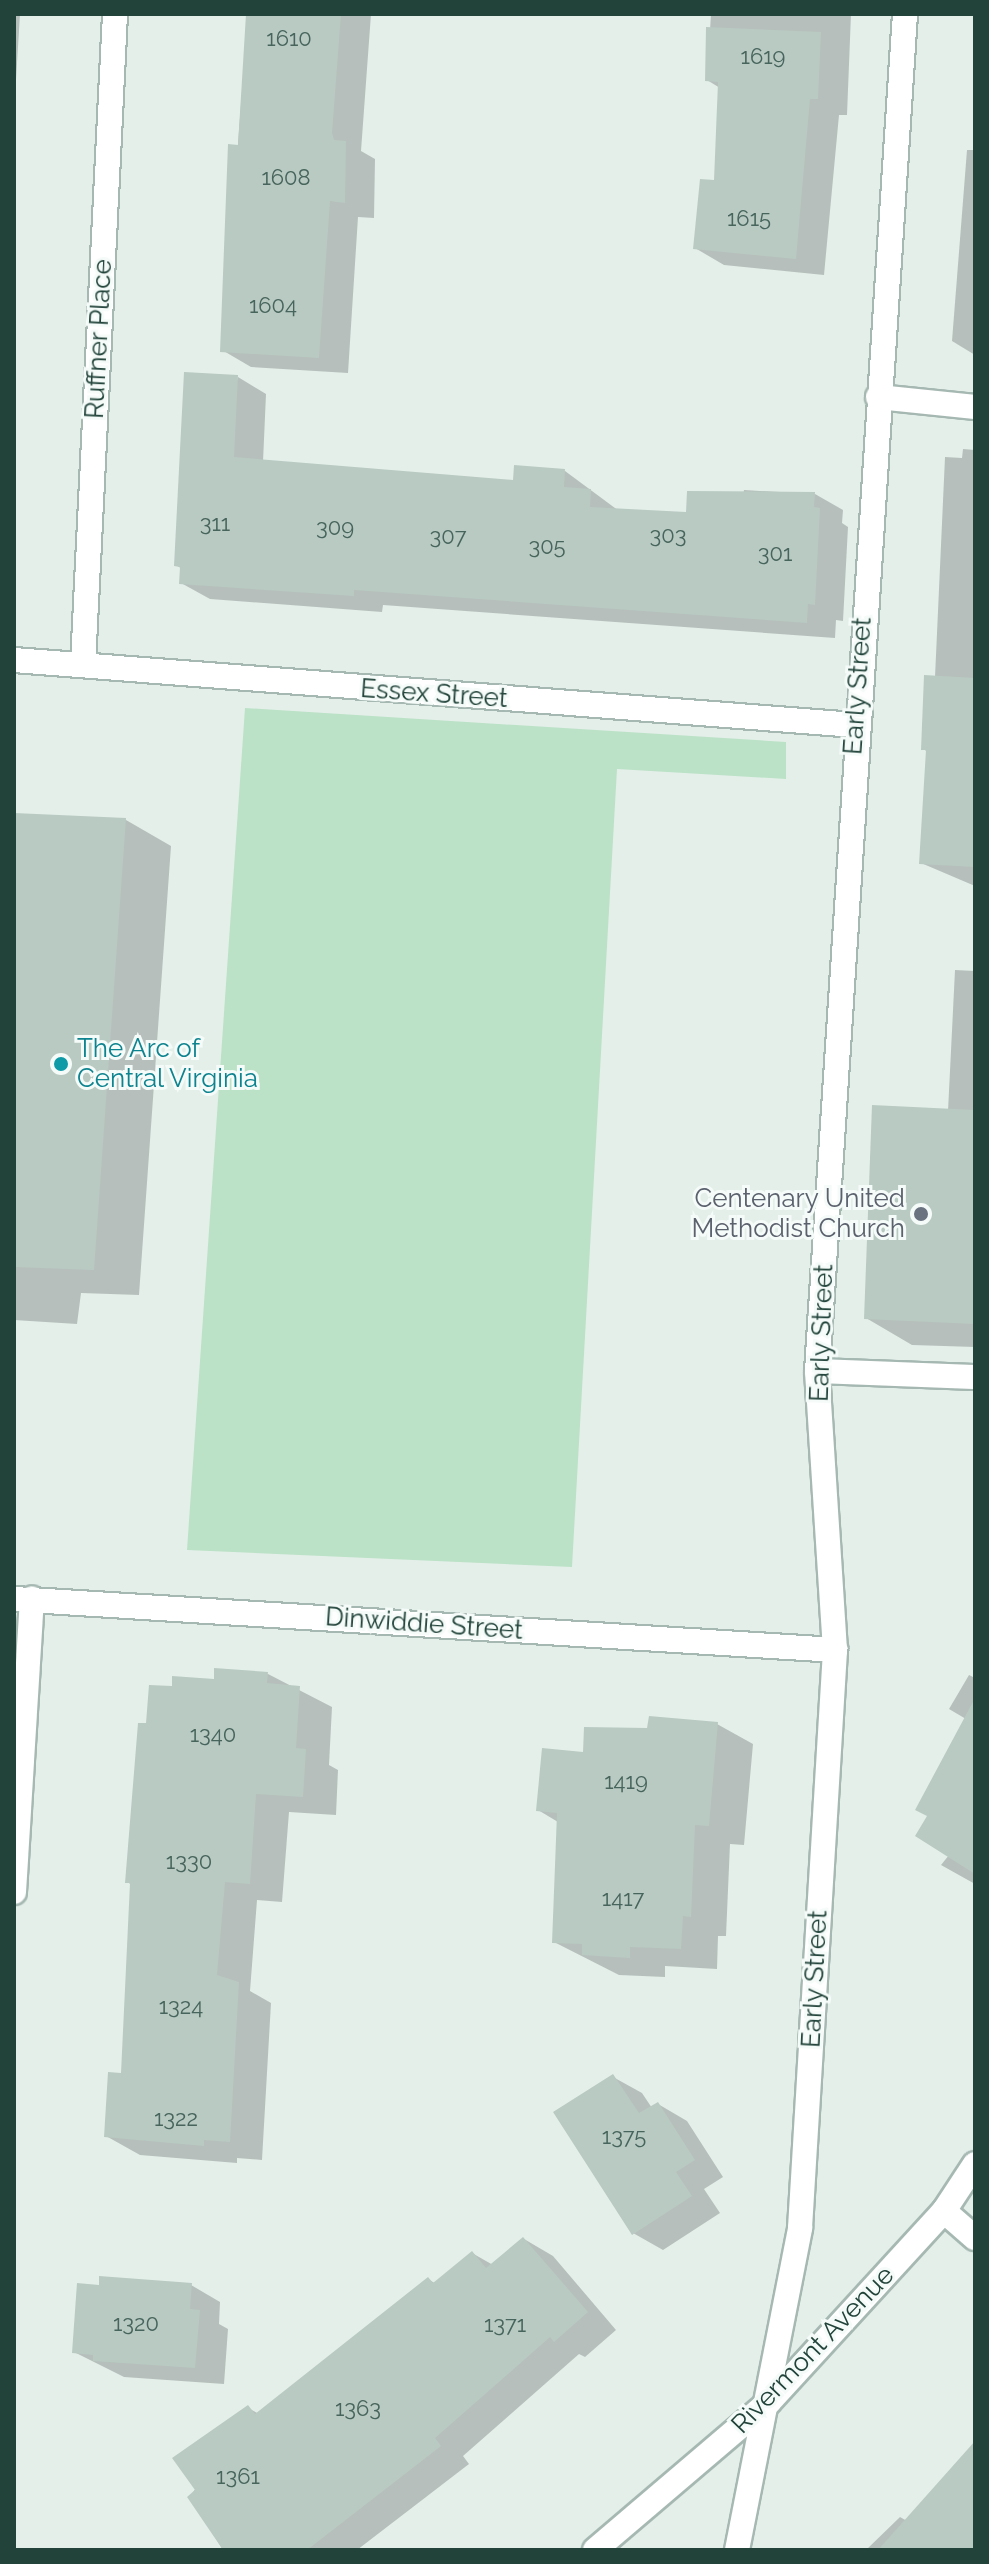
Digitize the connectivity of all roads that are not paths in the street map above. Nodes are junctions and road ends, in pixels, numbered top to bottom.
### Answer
1 (115, 14) edge
2 (905, 14) edge
3 (878, 397) junction
4 (975, 407) edge
5 (14, 660) edge
6 (83, 664) junction
7 (855, 725) junction
8 (817, 1371) junction
9 (975, 1377) edge
10 (23, 1599) edge
11 (835, 1650) junction
12 (14, 1892) edge
13 (975, 2164) edge
14 (944, 2211) junction
15 (975, 2238) edge
16 (769, 2402) junction
17 (595, 2550) edge
18 (737, 2550) edge

1 - 6 street, Ruffner Place
2 - 3 street, Early Street
3 - 4 street
3 - 7 street, Early Street
5 - 6 street, Essex Street
6 - 7 street, Essex Street
7 - 8 street, Early Street
8 - 9 street
8 - 11 street, Early Street
10 - 11 street, Dinwiddie Street
10 - 12 street
11 - 16 street, Early Street
13 - 14 street, Rivermont Avenue
14 - 15 street
14 - 16 street, Rivermont Avenue
16 - 17 street, Rivermont Avenue
16 - 18 street, Early Street

